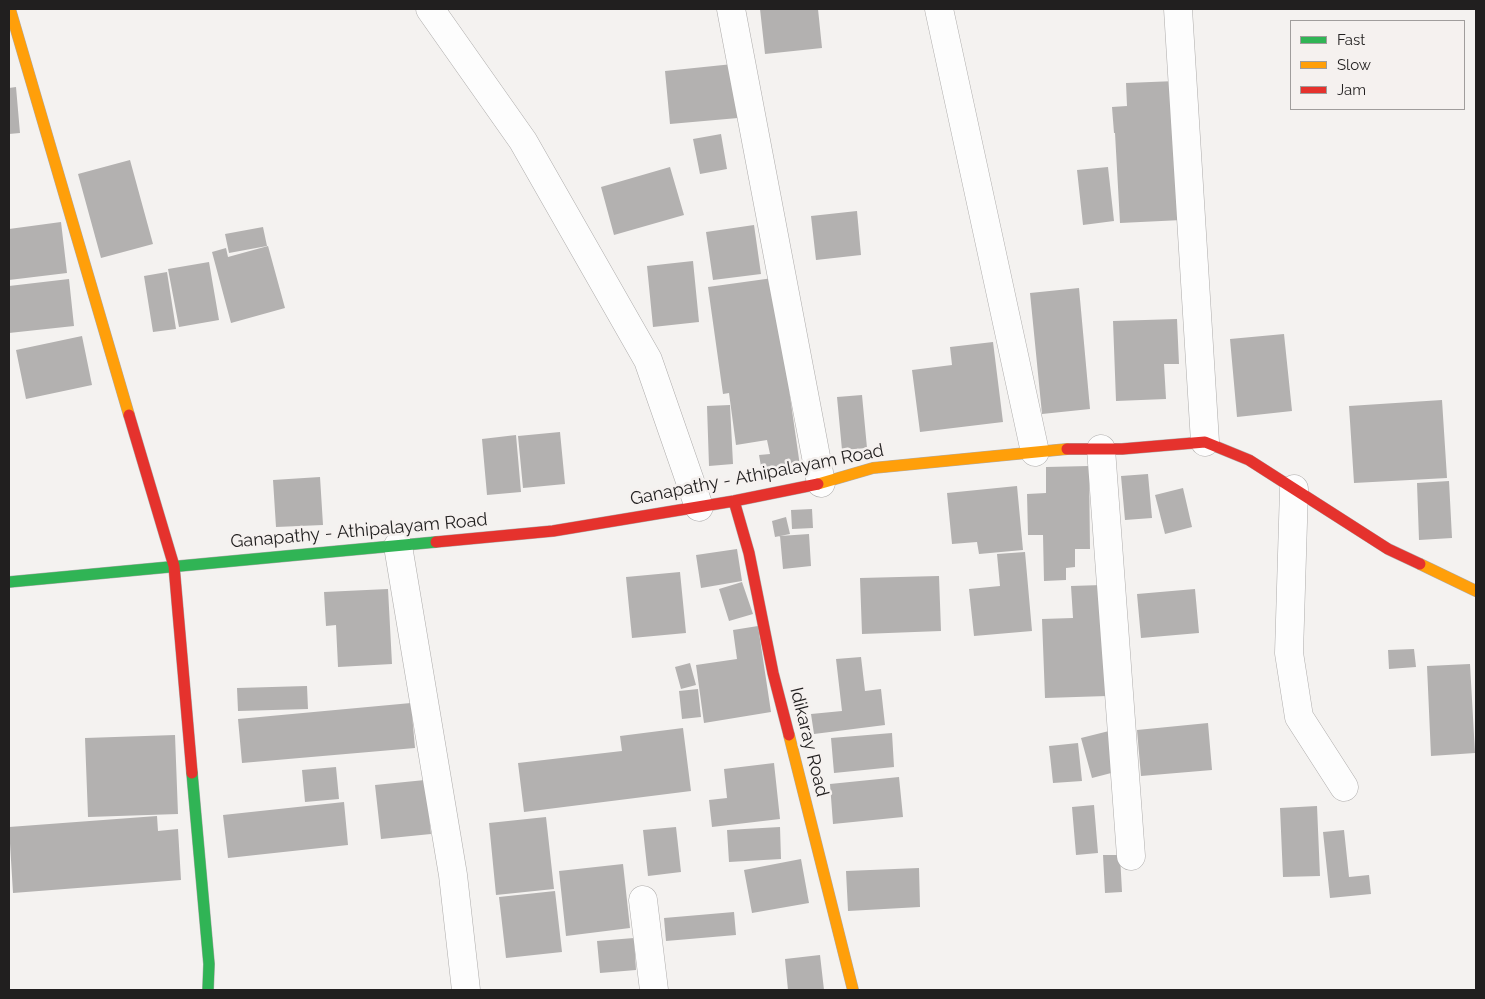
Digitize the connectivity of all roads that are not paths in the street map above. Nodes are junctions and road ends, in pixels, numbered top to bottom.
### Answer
1 (10, 9) edge
2 (430, 9) edge
3 (731, 9) edge
4 (939, 9) edge
5 (1178, 9) edge
6 (1204, 442) junction
7 (1100, 449) junction
8 (1035, 452) junction
9 (821, 483) junction
10 (1294, 489) junction
11 (734, 501) junction
12 (699, 507) junction
13 (398, 546) junction
14 (174, 566) junction
15 (9, 582) edge
16 (1476, 591) edge
17 (1344, 787) dead end
18 (1131, 856) dead end
19 (643, 900) dead end
20 (208, 990) edge
21 (466, 990) edge
22 (654, 990) edge
23 (853, 990) edge

1 - 14 main road
2 - 12 street
3 - 9 street
4 - 8 street
5 - 6 street
6 - 7 main road, Ganapathy - Athipalayam Road
6 - 10 main road, Ganapathy - Athipalayam Road
7 - 8 main road, Ganapathy - Athipalayam Road
7 - 18 street
8 - 9 main road, Ganapathy - Athipalayam Road
9 - 11 main road, Ganapathy - Athipalayam Road
10 - 16 main road, Ganapathy - Athipalayam Road
10 - 17 street
11 - 12 main road, Ganapathy - Athipalayam Road
11 - 23 main road, Idikaray Road
12 - 13 main road, Ganapathy - Athipalayam Road
13 - 14 main road, Ganapathy - Athipalayam Road
13 - 21 street
14 - 15 main road, Ganapathy - Athipalayam Road
14 - 20 main road
19 - 22 street

